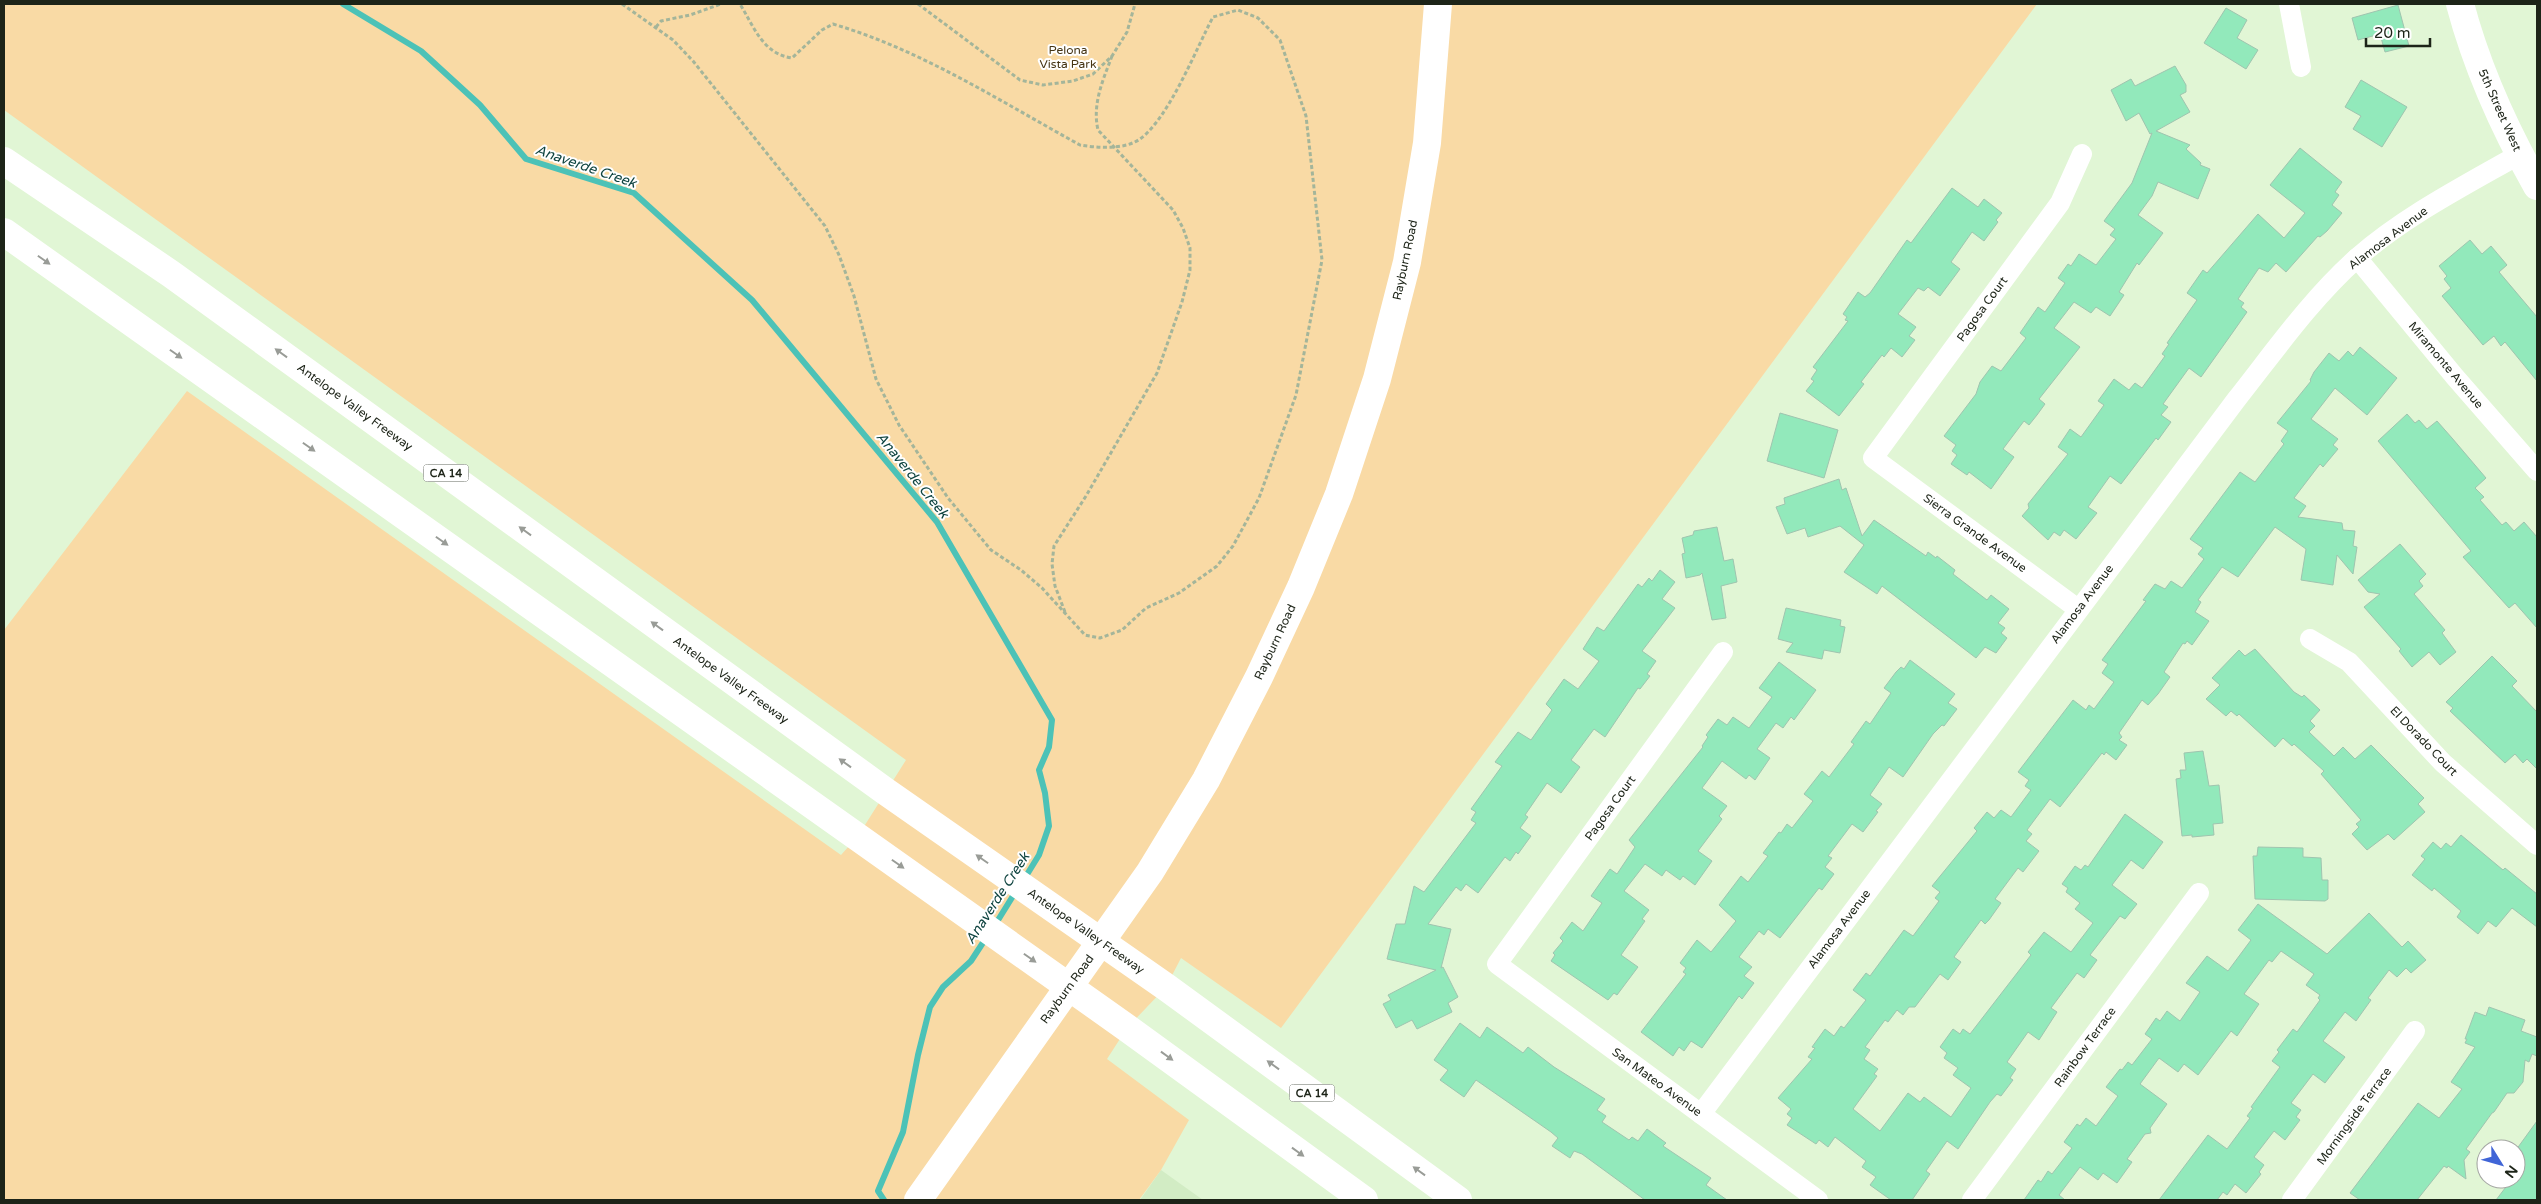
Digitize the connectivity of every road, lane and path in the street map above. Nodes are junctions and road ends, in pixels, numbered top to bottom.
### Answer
1 (622, 4) edge
2 (722, 4) edge
3 (740, 4) edge
4 (918, 4) edge
5 (1135, 4) edge
6 (1438, 4) edge
7 (2289, 4) edge
8 (2460, 4) edge
9 (656, 27) junction
10 (1112, 56) junction
11 (2301, 66) dead end
12 (1114, 147) junction
13 (2082, 154) dead end
14 (2520, 154) junction
15 (4, 161) edge
16 (2537, 186) edge
17 (4, 232) edge
18 (2357, 258) junction
19 (1873, 458) joint
20 (2537, 471) edge
21 (2078, 608) junction
22 (1066, 614) junction
23 (2310, 639) dead end
24 (1723, 652) dead end
25 (2537, 845) edge
26 (2199, 893) dead end
27 (1497, 964) joint
28 (2415, 1031) dead end
29 (1701, 1114) junction
30 (918, 1200) edge
31 (1364, 1200) edge
32 (1458, 1200) edge
33 (1818, 1200) edge
34 (1972, 1200) edge
35 (2292, 1200) edge

1 - 9 path
2 - 9 path
3 - 12 path
4 - 10 path
5 - 10 path
6 - 30 main road, Rayburn Road
7 - 11 street
8 - 14 main road, 5th Street West
9 - 22 path
10 - 12 path
12 - 22 path
12 - 22 path
13 - 19 street, Pagosa Court
14 - 16 main road, 5th Street West
14 - 18 street, Alamosa Avenue
32 -> 15 main road, Antelope Valley Freeway / CA 14
17 -> 31 main road
18 - 20 street, Miramonte Avenue
18 - 21 street, Alamosa Avenue
19 - 21 street, Sierra Grande Avenue
21 - 29 street, Alamosa Avenue
23 - 25 street, El Dorado Court
24 - 27 street, Pagosa Court
26 - 34 street, Rainbow Terrace
27 - 29 street, San Mateo Avenue
28 - 35 street, Morningside Terrace
29 - 33 street, San Mateo Avenue

